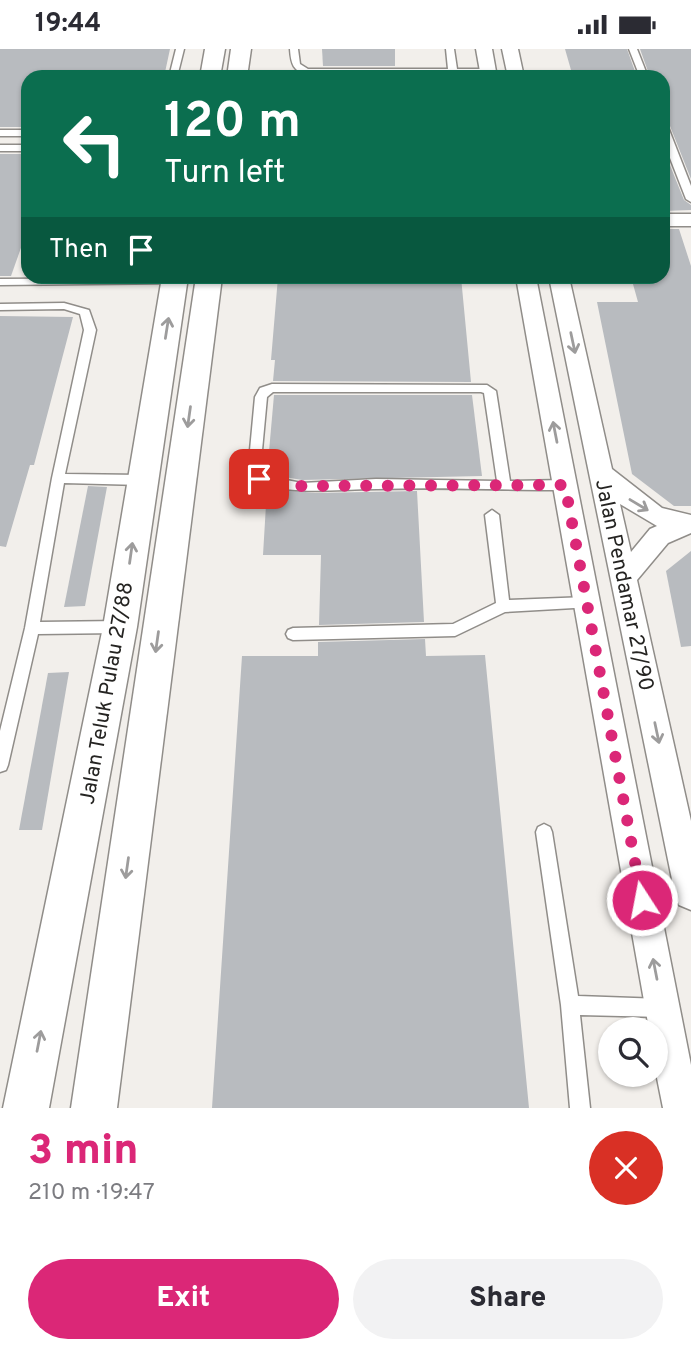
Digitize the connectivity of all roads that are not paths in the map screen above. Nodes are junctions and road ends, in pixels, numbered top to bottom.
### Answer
1 (180, 49) edge
2 (215, 49) edge
3 (241, 49) edge
4 (294, 49) edge
5 (450, 49) edge
6 (484, 49) edge
7 (510, 49) edge
8 (633, 49) edge
9 (175, 70) edge
10 (211, 70) edge
11 (238, 70) edge
12 (299, 70) edge
13 (453, 70) edge
14 (488, 70) edge
15 (514, 70) edge
16 (641, 70) edge
17 (0, 133) edge
18 (21, 134) edge
19 (670, 145) edge
20 (0, 148) edge
21 (21, 148) edge
22 (691, 199) edge
23 (670, 220) edge
24 (691, 221) edge
25 (21, 281) edge
26 (0, 282) edge
27 (185, 284) edge
28 (185, 284) edge
29 (527, 284) edge
30 (560, 284) edge
31 (0, 307) edge
32 (601, 473) junction
33 (58, 478) junction
34 (141, 480) junction
35 (565, 485) junction
36 (504, 486) junction
37 (492, 515) dead end
38 (688, 524) edge
39 (623, 578) junction
40 (587, 603) junction
41 (503, 606) junction
42 (120, 627) junction
43 (33, 628) junction
44 (293, 634) dead end
45 (0, 765) edge
46 (544, 832) dead end
47 (691, 894) edge
48 (570, 1005) junction
49 (662, 1008) junction
50 (26, 1108) edge
51 (94, 1108) edge
52 (580, 1108) edge
53 (681, 1108) edge

1 - 9 lane
2 - 10 street
3 - 11 street
4 - 12 lane
5 - 13 lane
6 - 14 street
7 - 15 street
8 - 16 lane
17 - 18 lane
19 - 22 lane
20 - 21 lane
23 - 24 street
25 - 26 lane
34 -> 27 street, Jalan Teluk Pulau 27/88
28 -> 51 street, Jalan Teluk Pulau 27/88
35 -> 29 street, Jalan Pendamar 27/90
30 -> 32 street, Jalan Pendamar 27/90
31 - 33 lane
32 -> 38 street
32 - 39 street, Jalan Pendamar 27/90
33 - 34 lane
33 - 43 lane
42 -> 34 street, Jalan Teluk Pulau 27/88
35 - 36 lane
35 - 40 street, Jalan Pendamar 27/90
36 - 36 lane
37 - 41 lane
38 - 39 street
39 -> 47 street, Jalan Pendamar 27/90
40 - 41 lane
49 -> 40 street, Jalan Pendamar 27/90
41 - 44 lane
42 - 43 lane
50 -> 42 street, Jalan Teluk Pulau 27/88
43 - 45 lane
46 - 48 lane
48 - 49 lane
48 - 52 lane
49 - 53 street, Jalan Pendamar 27/90

